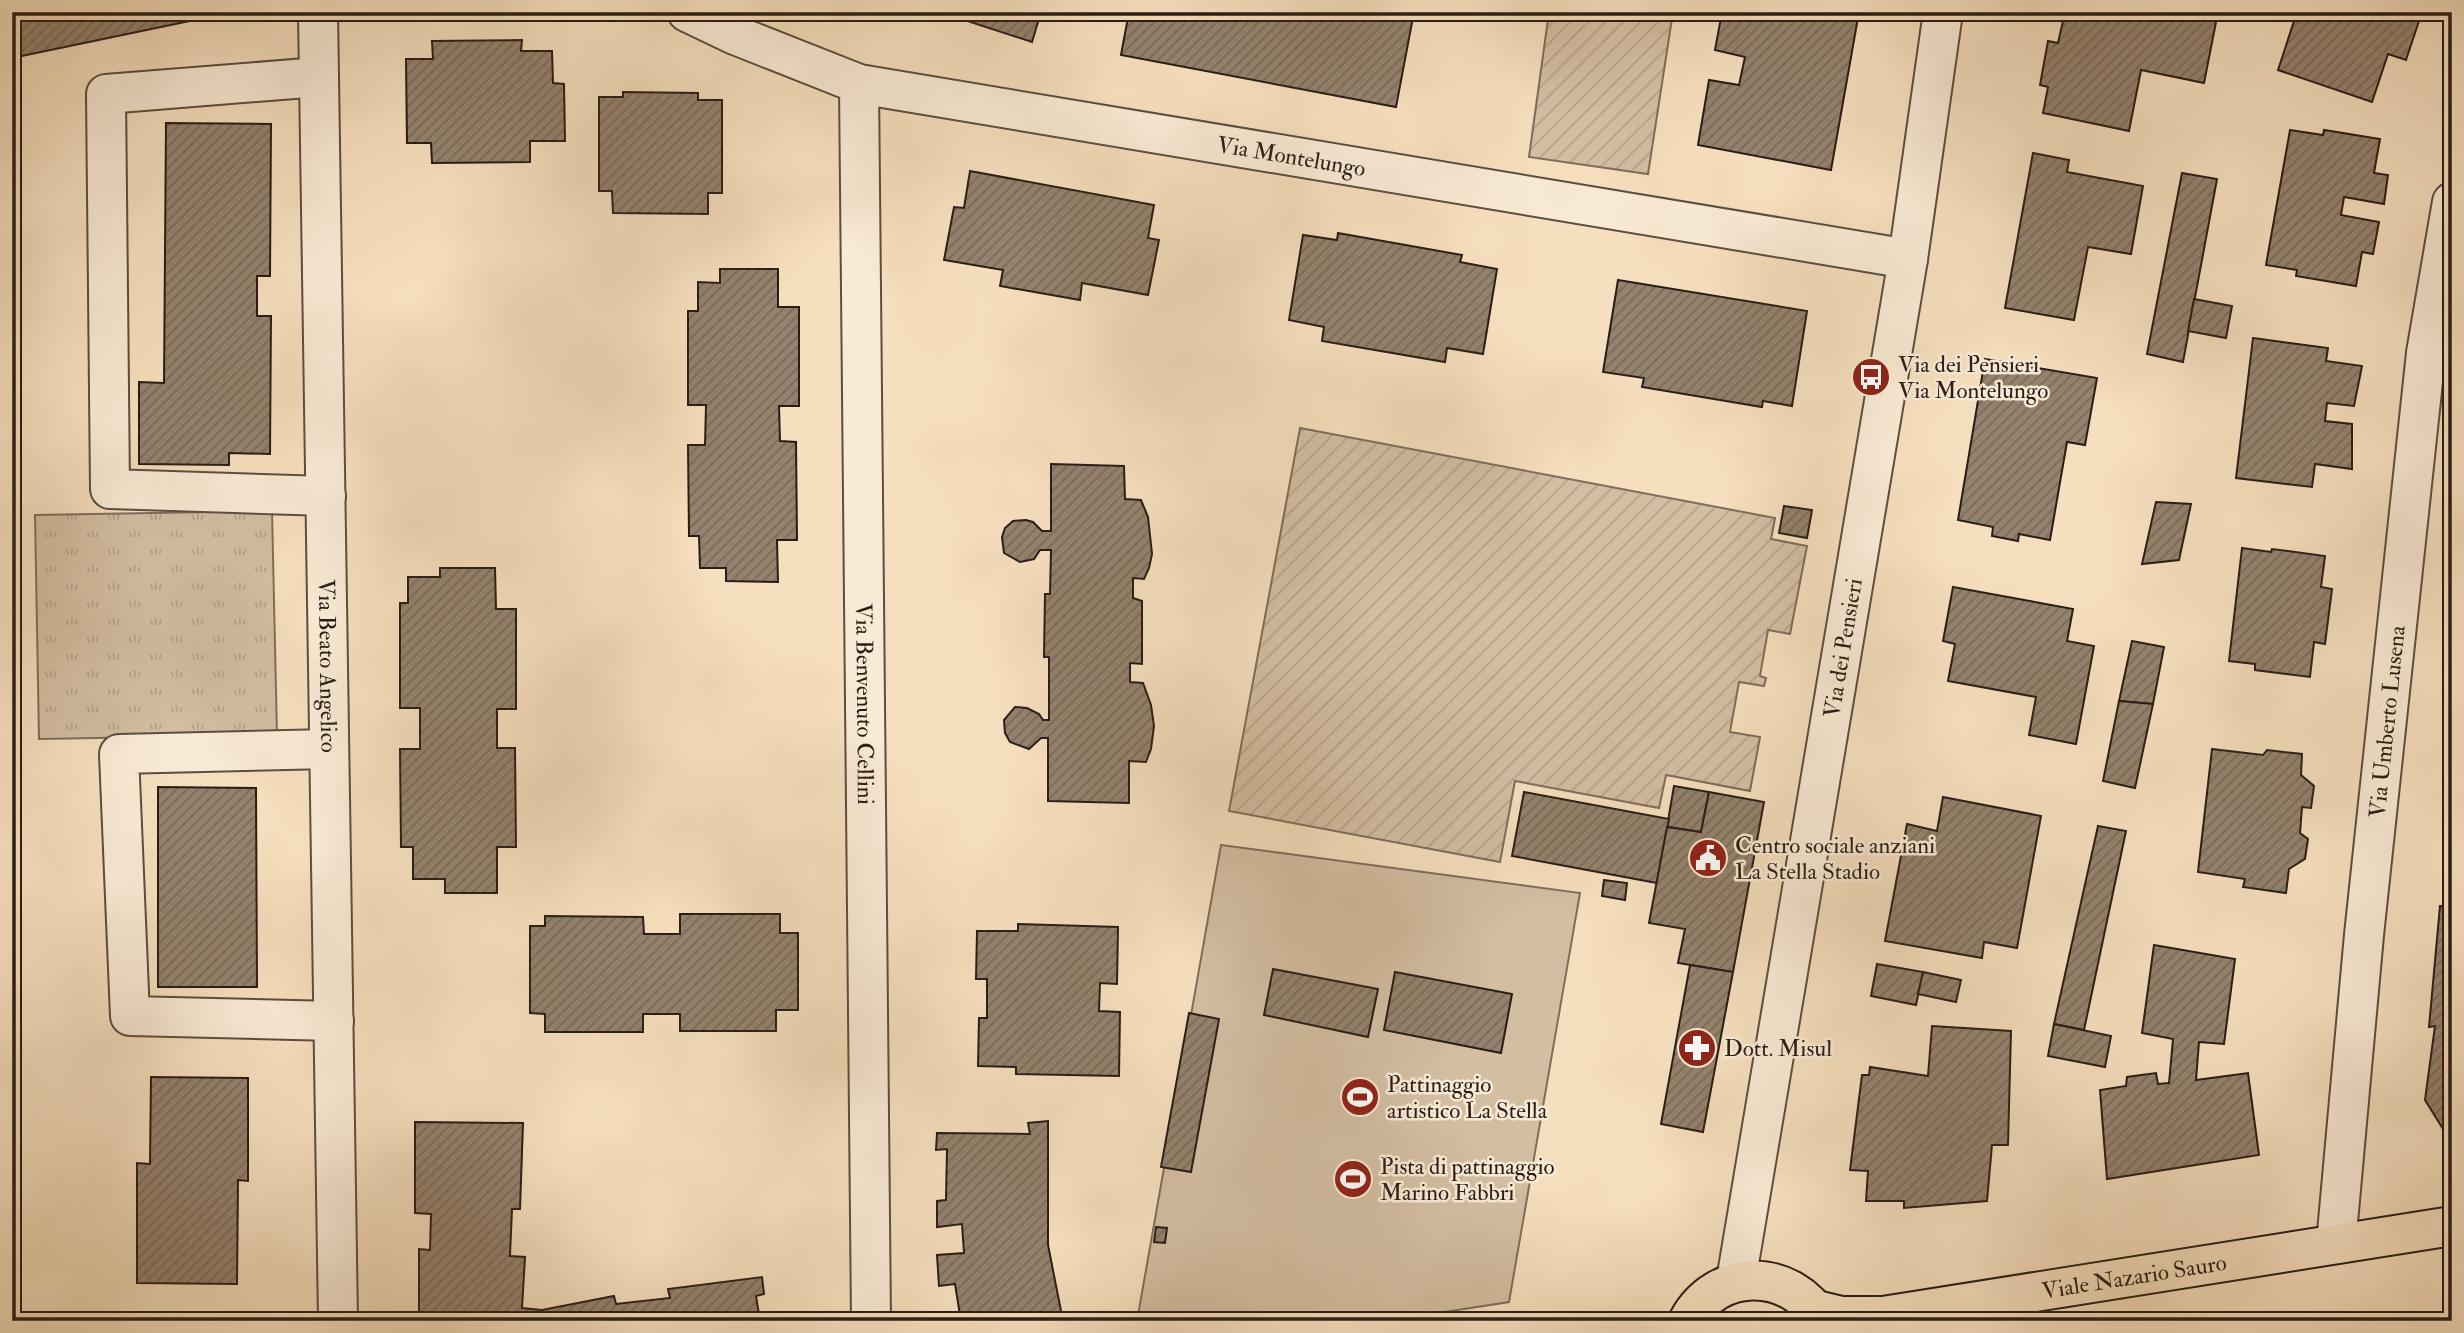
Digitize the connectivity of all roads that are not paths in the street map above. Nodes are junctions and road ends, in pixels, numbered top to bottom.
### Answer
1 (318, 12) edge
2 (687, 12) edge
3 (1943, 12) edge
4 (319, 77) junction
5 (859, 85) junction
6 (2452, 202) edge
7 (1908, 259) junction
8 (326, 496) junction
9 (329, 749) junction
10 (334, 1021) junction
11 (2452, 1226) edge
12 (2336, 1244) junction
13 (1736, 1281) junction
14 (1819, 1315) edge
15 (1688, 1318) edge
16 (338, 1321) edge
17 (871, 1321) edge

1 - 4 street, Via Beato Angelico
2 - 5 street, Via Montelungo
3 - 7 street, Via dei Pensieri
4 - 8 street, Via Beato Angelico
4 - 8 street
5 - 7 street, Via Montelungo
5 - 17 street, Via Benvenuto Cellini
6 - 12 street, Via Umberto Lusena
7 - 13 street, Via dei Pensieri
8 - 9 street, Via Beato Angelico
9 - 10 street, Via Beato Angelico
9 - 10 street
10 - 16 street, Via Beato Angelico
11 - 12 main road, Viale Nazario Sauro
12 - 14 main road, Viale Nazario Sauro
13 - 14 main road
13 - 15 main road

